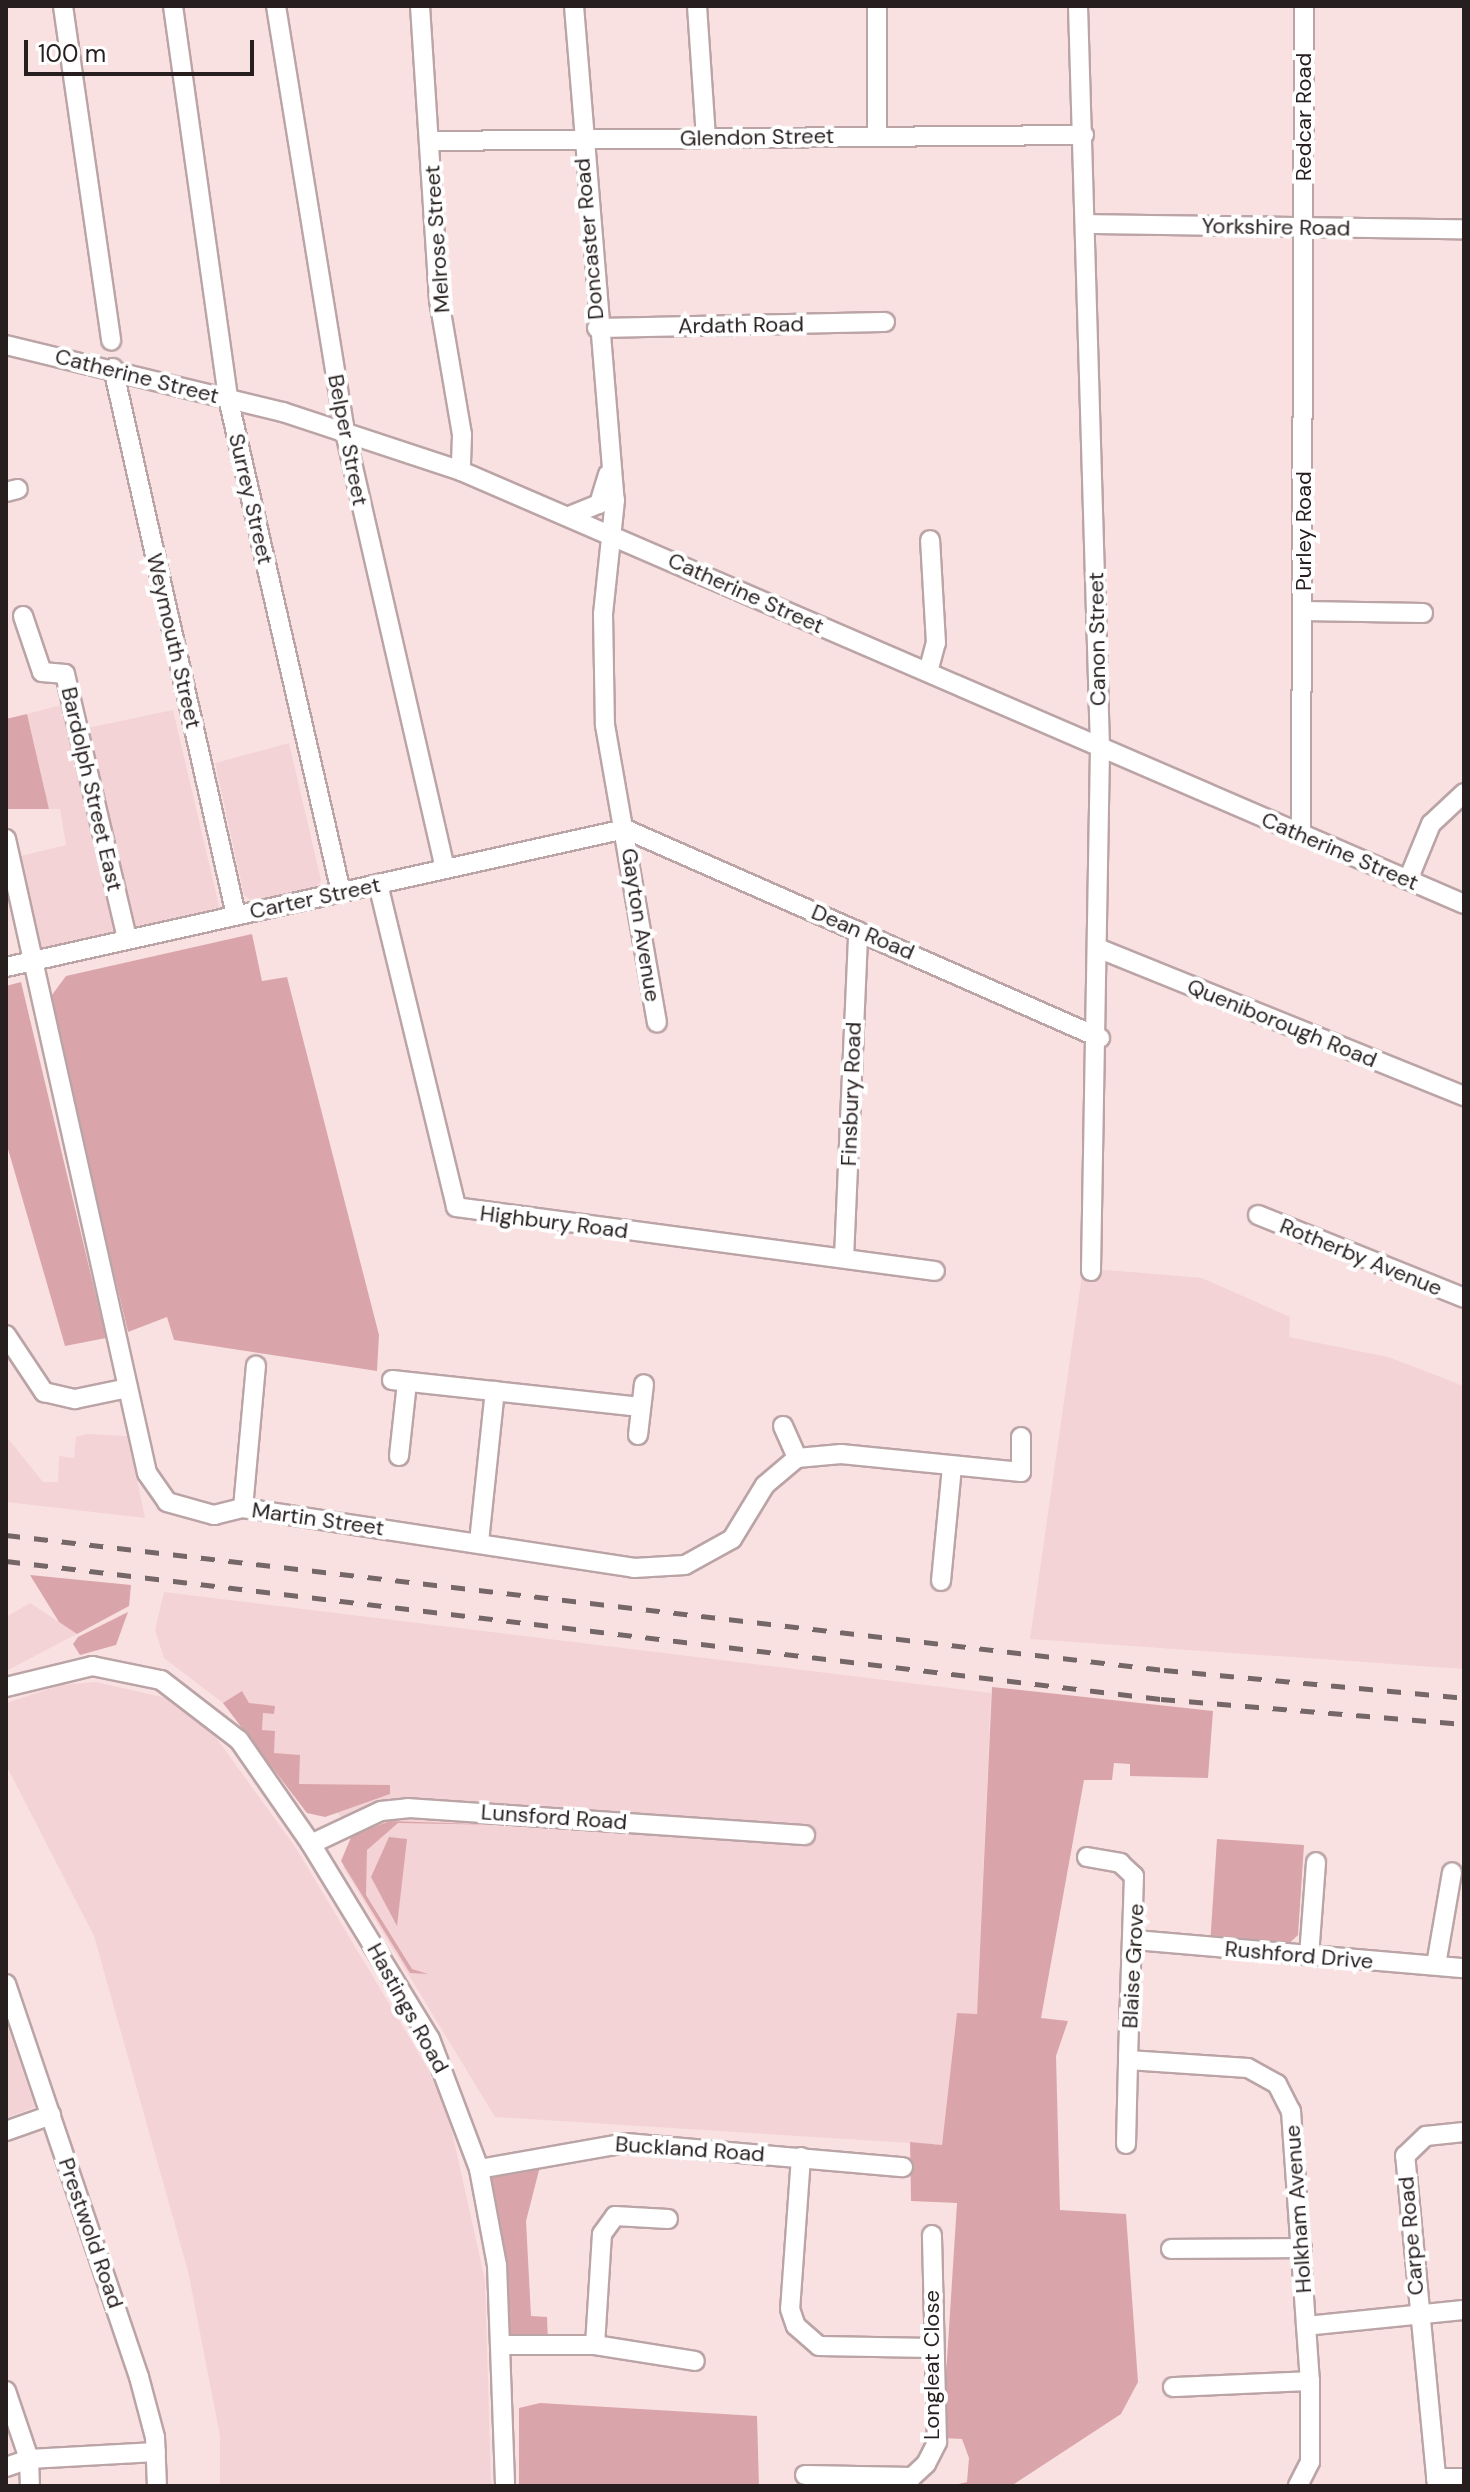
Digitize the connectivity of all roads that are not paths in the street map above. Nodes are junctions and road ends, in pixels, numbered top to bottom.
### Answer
1 (63, 6) edge
2 (173, 6) edge
3 (276, 6) edge
4 (420, 6) edge
5 (574, 6) edge
6 (697, 6) edge
7 (877, 6) edge
8 (1078, 6) edge
9 (1304, 6) edge
10 (1084, 135) junction
11 (877, 136) junction
12 (706, 138) junction
13 (580, 139) junction
14 (430, 141) junction
15 (1087, 224) junction
16 (1305, 228) junction
17 (1464, 229) edge
18 (885, 322) dead end
19 (597, 328) junction
20 (111, 341) dead end
21 (6, 345) edge
22 (113, 368) junction
23 (228, 398) junction
24 (345, 432) junction
25 (461, 471) junction
26 (608, 471) junction
27 (569, 516) junction
28 (610, 533) junction
29 (930, 540) dead end
30 (1303, 611) junction
31 (1423, 613) dead end
32 (23, 616) dead end
33 (928, 672) junction
34 (1100, 749) junction
35 (1464, 793) edge
36 (625, 829) junction
37 (1301, 834) junction
38 (6, 839) edge
39 (445, 869) junction
40 (1408, 880) junction
41 (378, 884) junction
42 (341, 892) junction
43 (1464, 904) edge
44 (236, 915) junction
45 (858, 931) junction
46 (127, 938) junction
47 (1100, 949) junction
48 (32, 961) junction
49 (6, 967) edge
50 (657, 1022) dead end
51 (1100, 1038) junction
52 (1464, 1096) edge
53 (1258, 1215) dead end
54 (844, 1258) junction
55 (935, 1271) dead end
56 (1091, 1271) dead end
57 (1464, 1298) edge
58 (6, 1335) edge
59 (256, 1366) dead end
60 (644, 1384) dead end
61 (128, 1388) junction
62 (495, 1391) junction
63 (641, 1407) junction
64 (783, 1426) dead end
65 (638, 1435) dead end
66 (1021, 1437) dead end
67 (399, 1456) dead end
68 (797, 1458) junction
69 (952, 1466) junction
70 (243, 1508) junction
71 (479, 1542) junction
72 (941, 1581) dead end
73 (6, 1687) edge
74 (805, 1835) dead end
75 (311, 1844) junction
76 (1087, 1857) dead end
77 (1316, 1862) dead end
78 (1452, 1872) dead end
79 (1135, 1940) junction
80 (1309, 1956) junction
81 (1436, 1965) junction
82 (1464, 1968) edge
83 (6, 1984) edge
84 (1128, 2060) junction
85 (51, 2115) junction
86 (6, 2131) edge
87 (1464, 2132) edge
88 (1126, 2144) dead end
89 (801, 2157) junction
90 (903, 2167) dead end
91 (479, 2169) junction
92 (668, 2219) dead end
93 (932, 2235) dead end
94 (1302, 2248) junction
95 (1171, 2249) dead end
96 (1464, 2310) edge
97 (1418, 2312) junction
98 (1306, 2326) junction
99 (501, 2345) junction
100 (595, 2345) junction
101 (932, 2348) junction
102 (695, 2361) dead end
103 (1310, 2381) junction
104 (1173, 2387) dead end
105 (6, 2391) edge
106 (156, 2452) junction
107 (29, 2459) junction
108 (6, 2467) edge
109 (805, 2475) dead end
110 (1464, 2478) edge
111 (854, 2481) edge
112 (1302, 2482) edge
113 (1436, 2482) edge
114 (30, 2486) edge
115 (157, 2486) edge
116 (505, 2486) edge

1 - 20 street
2 - 23 street, Surrey Street
3 - 24 street, Belper Street
4 - 14 street, Melrose Street
5 - 13 street, Doncaster Road
6 - 12 street
7 - 11 street
8 - 10 street, Canon Street
9 - 16 street, Redcar Road
10 - 11 street, Glendon Street
10 - 15 street, Canon Street
11 - 12 street, Glendon Street
12 - 13 street, Glendon Street
13 - 14 street, Glendon Street
13 - 19 street, Doncaster Road
14 - 25 street, Melrose Street
15 - 16 street, Yorkshire Road
15 - 34 street, Canon Street
16 - 17 street, Yorkshire Road
16 - 30 street, Purley Road
18 - 19 street, Ardath Road
19 - 26 street, Doncaster Road
21 - 22 street, Catherine Street
22 - 23 street, Catherine Street
22 - 44 street, Weymouth Street
23 - 24 street, Catherine Street
23 - 42 street, Surrey Street
24 - 25 street, Catherine Street
24 - 39 street, Belper Street
25 - 27 street, Catherine Street
26 - 27 street, Doncaster Road
26 - 28 street, Doncaster Road
27 - 28 street, Catherine Street
28 - 33 street, Catherine Street
28 - 36 street, Gayton Avenue
29 - 33 street
30 - 31 street
30 - 37 street, Purley Road
32 - 46 street, Bardolph Street East
33 - 34 street, Catherine Street
34 - 37 street, Catherine Street
34 - 47 street, Canon Street
35 - 40 street
36 - 39 street, Carter Street
36 - 45 street, Dean Road
36 - 50 street, Gayton Avenue
37 - 40 street, Catherine Street
38 - 48 street, Martin Street
39 - 41 street, Carter Street
40 - 43 street, Catherine Street
41 - 42 street, Carter Street
41 - 54 street, Highbury Road
42 - 44 street, Carter Street
44 - 46 street, Carter Street
45 - 51 street, Dean Road
45 - 54 street, Finsbury Road
46 - 48 street, Carter Street
47 - 51 street, Canon Street
47 - 52 street, Queniborough Road
48 - 49 street, Carter Street
48 - 61 street, Martin Street
51 - 56 street, Canon Street
53 - 57 street, Rotherby Avenue
54 - 55 street, Highbury Road
58 - 61 street
59 - 70 street
60 - 63 street
61 - 70 street, Martin Street
62 - 63 street
62 - 67 street
62 - 71 street
63 - 65 street
64 - 68 street
66 - 69 street
68 - 69 street
68 - 71 street, Martin Street
69 - 72 street
70 - 71 street, Martin Street
73 - 75 street, Hastings Road
74 - 75 street, Lunsford Road
75 - 91 street, Hastings Road
76 - 79 street, Blaise Grove
77 - 80 street
78 - 81 street
79 - 80 street, Rushford Drive
79 - 84 street, Blaise Grove
80 - 81 street, Rushford Drive
81 - 82 street, Rushford Drive
83 - 85 street, Prestwold Road
84 - 88 street
84 - 94 street, Holkham Avenue
85 - 86 street
85 - 106 street, Prestwold Road
87 - 97 street, Carpe Road
89 - 90 street, Buckland Road
89 - 91 street, Buckland Road
89 - 101 street
91 - 99 street, Hastings Road
92 - 100 street
93 - 101 street, Longleat Close
94 - 95 street
94 - 98 street, Holkham Avenue
96 - 97 street, Carpe Road
97 - 98 street, Carpe Road
97 - 113 street, Carpe Road
98 - 103 street, Holkham Avenue
99 - 100 street
99 - 116 street, Hastings Road
100 - 102 street
101 - 111 street, Longleat Close
103 - 104 street
103 - 112 street, Holkham Avenue
105 - 107 street
106 - 107 street
106 - 115 street, Prestwold Road
107 - 108 street
107 - 114 street
109 - 111 street, Longleat Close
110 - 113 street

